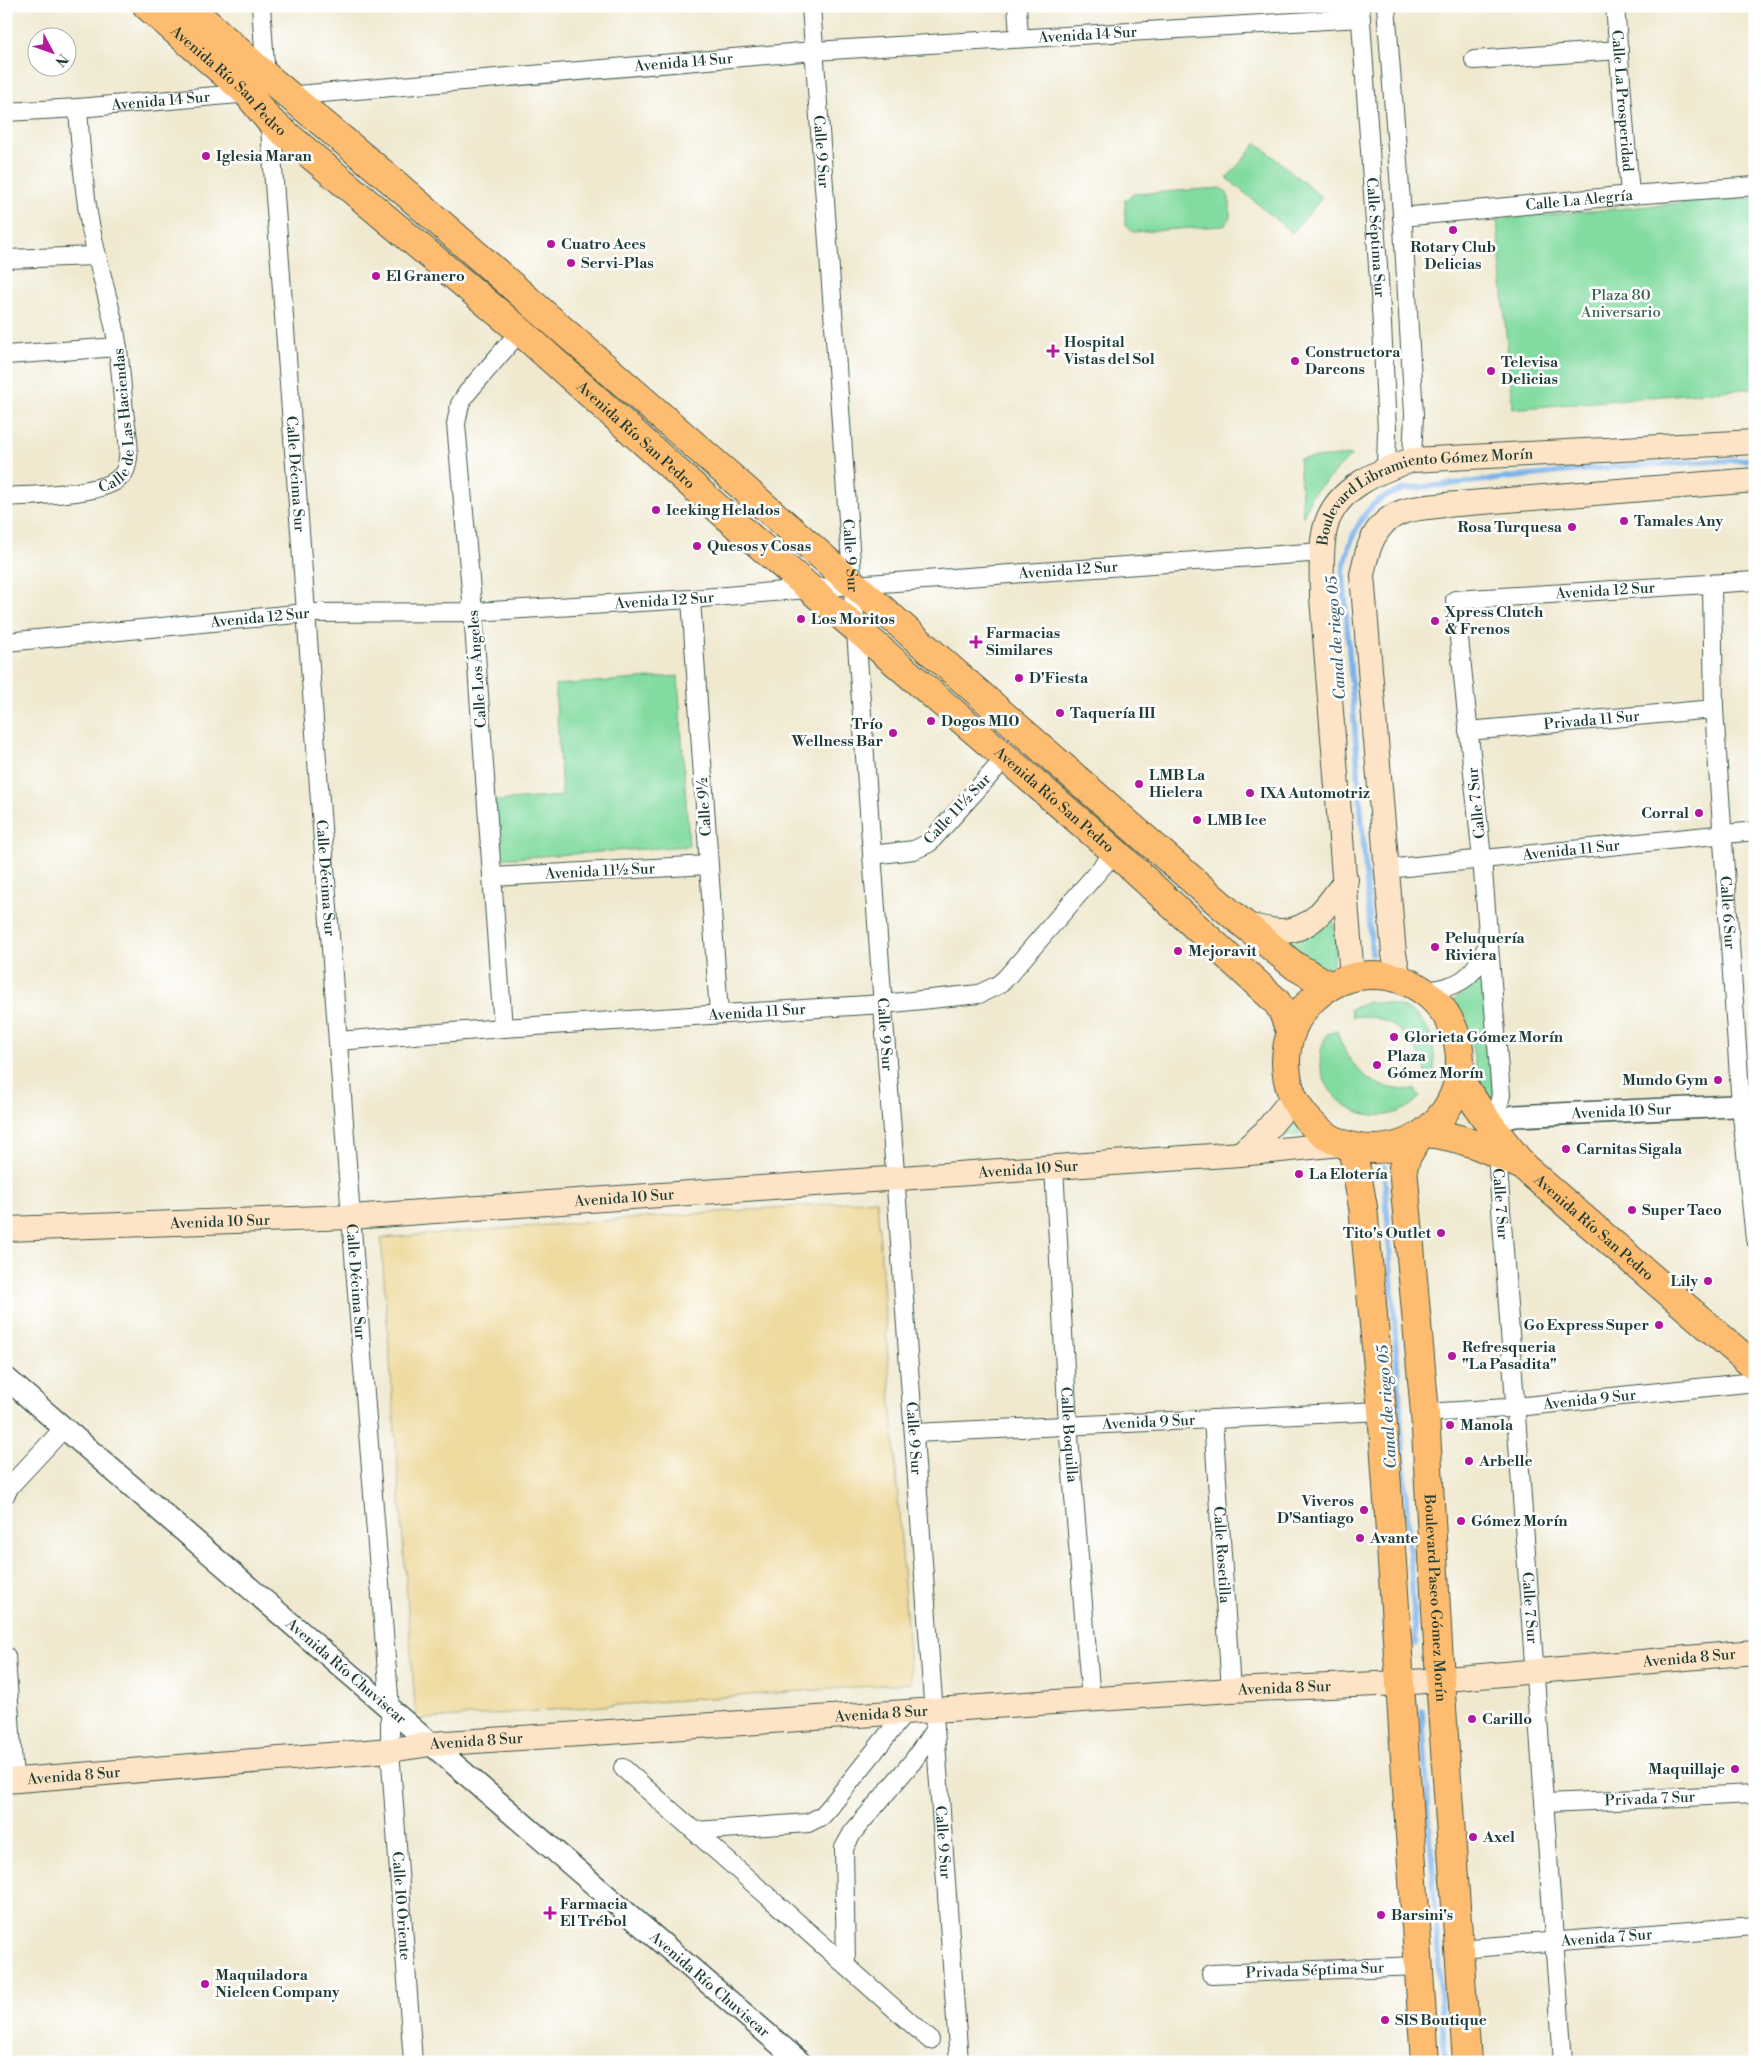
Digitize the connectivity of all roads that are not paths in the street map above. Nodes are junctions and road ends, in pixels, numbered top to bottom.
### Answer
1 (147, 6) edge
2 (188, 6) edge
3 (261, 6) edge
4 (811, 6) edge
5 (1016, 6) edge
6 (1386, 6) edge
7 (1616, 6) edge
8 (1360, 12) edge
9 (1019, 37) junction
10 (1619, 50) junction
11 (814, 51) junction
12 (1474, 60) dead end
13 (268, 96) junction
14 (78, 108) junction
15 (6, 112) edge
16 (1755, 186) edge
17 (1630, 195) junction
18 (1402, 217) junction
19 (96, 256) junction
20 (6, 259) edge
21 (520, 331) junction
22 (118, 346) junction
23 (6, 355) edge
24 (1755, 442) edge
25 (1412, 460) junction
26 (1386, 469) junction
27 (1755, 480) edge
28 (6, 497) edge
29 (1323, 552) junction
30 (1755, 581) edge
31 (853, 585) junction
32 (1712, 585) junction
33 (809, 589) junction
34 (691, 599) junction
35 (1455, 600) joint
36 (473, 612) junction
37 (306, 613) junction
38 (856, 630) junction
39 (6, 642) edge
40 (1714, 709) junction
41 (1468, 731) junction
42 (1006, 757) junction
43 (1755, 831) edge
44 (1723, 833) junction
45 (1115, 852) junction
46 (872, 855) junction
47 (1482, 859) junction
48 (708, 865) junction
49 (1387, 869) junction
50 (492, 877) junction
51 (1346, 880) junction
52 (1244, 925) junction
53 (1488, 944) junction
54 (1399, 978) junction
55 (1341, 982) junction
56 (1426, 991) junction
57 (883, 1004) junction
58 (719, 1014) junction
59 (503, 1028) junction
60 (1291, 1034) junction
61 (338, 1041) junction
62 (1460, 1078) junction
63 (1293, 1098) junction
64 (1748, 1106) edge
65 (1488, 1122) junction
66 (1421, 1135) junction
67 (1346, 1145) junction
68 (1240, 1154) junction
69 (1497, 1154) junction
70 (1054, 1167) junction
71 (1524, 1167) junction
72 (896, 1178) junction
73 (351, 1217) junction
74 (6, 1229) edge
75 (1755, 1239) edge
76 (1755, 1367) edge
77 (6, 1378) edge
78 (1755, 1382) edge
79 (1516, 1407) junction
80 (1382, 1411) junction
81 (1425, 1413) junction
82 (1212, 1419) junction
83 (1068, 1425) junction
84 (64, 1428) junction
85 (914, 1432) junction
86 (6, 1494) edge
87 (1755, 1652) edge
88 (6, 1656) edge
89 (1535, 1671) junction
90 (1440, 1680) junction
91 (1401, 1683) junction
92 (1231, 1690) junction
93 (1091, 1700) junction
94 (390, 1708) junction
95 (905, 1713) junction
96 (934, 1719) junction
97 (431, 1744) junction
98 (390, 1750) junction
99 (623, 1768) dead end
100 (10, 1781) edge
101 (1755, 1794) edge
102 (1545, 1803) junction
103 (695, 1831) junction
104 (1755, 1926) edge
105 (1555, 1941) junction
106 (1458, 1949) junction
107 (846, 1965) junction
108 (1419, 1966) junction
109 (1211, 1974) dead end
110 (930, 2040) dead end
111 (413, 2062) edge
112 (800, 2062) edge
113 (959, 2062) edge
114 (1425, 2062) edge
115 (1467, 2062) edge
116 (1564, 2062) edge

1 - 13 main road, Avenida Río San Pedro
2 - 13 main road, Avenida Río San Pedro
3 - 13 street, Calle Décima Sur
4 - 11 street, Calle 9 Sur
5 - 9 street
6 - 18 street, Calle Séptima Sur
7 - 10 street, Calle La Prosperidad
8 - 9 street, Avenida 14 Sur
8 - 26 street, Calle Séptima Sur
9 - 11 street, Avenida 14 Sur
10 - 12 street
10 - 17 street, Calle La Prosperidad
11 - 13 street, Avenida 14 Sur
11 - 31 street, Calle 9 Sur
13 - 14 street, Avenida 14 Sur
13 - 21 main road, Avenida Río San Pedro
13 - 31 main road, Avenida Río San Pedro
13 - 37 street, Calle Décima Sur
14 - 15 street, Avenida 14 Sur
14 - 19 street, Calle de Las Haciendas
16 - 17 street, Calle La Alegría
17 - 18 street, Calle La Alegría
18 - 25 street, Calle Séptima Sur
19 - 20 street
19 - 22 street, Calle de Las Haciendas
21 - 33 main road, Avenida Río San Pedro
21 - 36 street, Calle Los Ángeles
22 - 23 street
22 - 28 street, Calle de Las Haciendas
24 - 25 main road, Boulevard Libramiento Gómez Morín
25 - 26 main road, Boulevard Libramiento Gómez Morín
26 - 29 main road, Boulevard Libramiento Gómez Morín
27 - 49 main road, Boulevard Libramiento Gómez Morín
29 - 31 street, Avenida 12 Sur
29 - 51 main road, Boulevard Libramiento Gómez Morín
30 - 32 street, Avenida 12 Sur
31 - 33 street, Avenida 12 Sur
31 - 38 street, Calle 9 Sur
31 - 52 main road, Avenida Río San Pedro
32 - 35 street, Avenida 12 Sur
32 - 40 street, Calle 6 Sur
33 - 34 street, Avenida 12 Sur
33 - 38 main road, Avenida Río San Pedro
34 - 36 street, Avenida 12 Sur
34 - 48 street, Calle 9½
35 - 41 street, Calle 7 Sur
36 - 37 street, Avenida 12 Sur
36 - 50 street, Calle Los Ángeles
37 - 39 street, Avenida 12 Sur
37 - 61 street, Calle Décima Sur
38 - 42 main road, Avenida Río San Pedro
38 - 46 street, Calle 9 Sur
40 - 41 street, Privada 11 Sur
40 - 44 street, Calle 6 Sur
41 - 47 street, Calle 7 Sur
42 - 45 main road, Avenida Río San Pedro
42 - 46 street, Calle 11½ Sur
43 - 44 street, Avenida 11 Sur
44 - 47 street, Avenida 11 Sur
44 - 64 street, Calle 6 Sur
45 - 57 street, Avenida 11 Sur
45 - 60 main road, Avenida Río San Pedro
46 - 57 street, Calle 9 Sur
47 - 49 street, Avenida 11 Sur
47 - 53 street, Calle 7 Sur
48 - 50 street, Avenida 11½ Sur
48 - 58 street, Calle 9½
49 - 54 main road, Boulevard Libramiento Gómez Morín
50 - 59 street, Calle Los Ángeles
51 - 52 main road
51 - 55 main road, Boulevard Libramiento Gómez Morín
52 - 55 main road, Avenida Río San Pedro
53 - 56 street
53 - 65 street, Calle 7 Sur
54 - 55 main road, Avenida Río San Pedro
54 - 56 main road, Avenida Río San Pedro
55 - 60 main road, Avenida Río San Pedro
56 - 62 main road, Avenida Río San Pedro
57 - 58 street, Avenida 11 Sur
57 - 72 street, Calle 9 Sur
58 - 59 street, Avenida 11 Sur
59 - 61 street, Avenida 11 Sur
60 - 63 main road, Avenida Río San Pedro
61 - 73 street, Calle Décima Sur
62 - 65 main road, Avenida Río San Pedro
62 - 66 main road, Avenida Río San Pedro
63 - 67 main road, Avenida Río San Pedro
63 - 68 main road
64 - 65 street, Avenida 10 Sur
64 - 75 street, Calle 6 Sur
65 - 71 main road, Avenida Río San Pedro
66 - 67 main road, Avenida Río San Pedro
66 - 69 main road, Avenida Río San Pedro
66 - 81 main road, Boulevard Paseo Gómez Morín
67 - 68 main road, Avenida 10 Sur
67 - 80 main road
68 - 70 main road, Avenida 10 Sur
69 - 71 main road, Avenida Río San Pedro
69 - 79 street, Calle 7 Sur
70 - 72 main road, Avenida 10 Sur
70 - 83 street, Calle Boquilla
71 - 76 main road, Avenida Río San Pedro
72 - 73 main road, Avenida 10 Sur
72 - 85 street, Calle 9 Sur
73 - 74 main road, Avenida 10 Sur
73 - 94 street, Calle Décima Sur
77 - 84 street, Avenida Río Chuviscar
78 - 79 street, Avenida 9 Sur
79 - 81 street, Avenida 9 Sur
79 - 89 street, Calle 7 Sur
80 - 82 street, Avenida 9 Sur
80 - 91 main road
81 - 90 main road, Boulevard Paseo Gómez Morín
82 - 83 street, Avenida 9 Sur
82 - 92 street, Calle Rosetilla
83 - 85 street, Avenida 9 Sur
83 - 93 street, Calle Boquilla
84 - 86 street
84 - 94 street, Avenida Río Chuviscar
85 - 96 street, Calle 9 Sur
87 - 89 main road, Avenida 8 Sur
88 - 100 street
89 - 90 main road, Avenida 8 Sur
89 - 102 street, Calle 7 Sur
90 - 91 main road, Avenida 8 Sur
90 - 106 main road, Boulevard Paseo Gómez Morín
91 - 92 main road, Avenida 8 Sur
91 - 108 main road
92 - 93 main road, Avenida 8 Sur
93 - 96 main road, Avenida 8 Sur
94 - 97 street, Avenida Río Chuviscar
94 - 98 street, Calle Décima Sur
95 - 96 main road, Avenida 8 Sur
95 - 97 main road, Avenida 8 Sur
95 - 103 street
96 - 107 street
96 - 113 street, Calle 9 Sur
97 - 98 main road, Avenida 8 Sur
97 - 112 street, Avenida Río Chuviscar
98 - 100 main road, Avenida 8 Sur
98 - 111 street, Calle 10 Oriente
99 - 103 street
101 - 102 street, Privada 7 Sur
102 - 105 street, Calle 7 Sur
103 - 107 street
104 - 105 street, Avenida 7 Sur
105 - 106 street, Avenida 7 Sur
105 - 116 street, Calle 7 Sur
106 - 115 main road, Boulevard Paseo Gómez Morín
107 - 110 street
108 - 109 street, Privada Séptima Sur
108 - 114 main road

